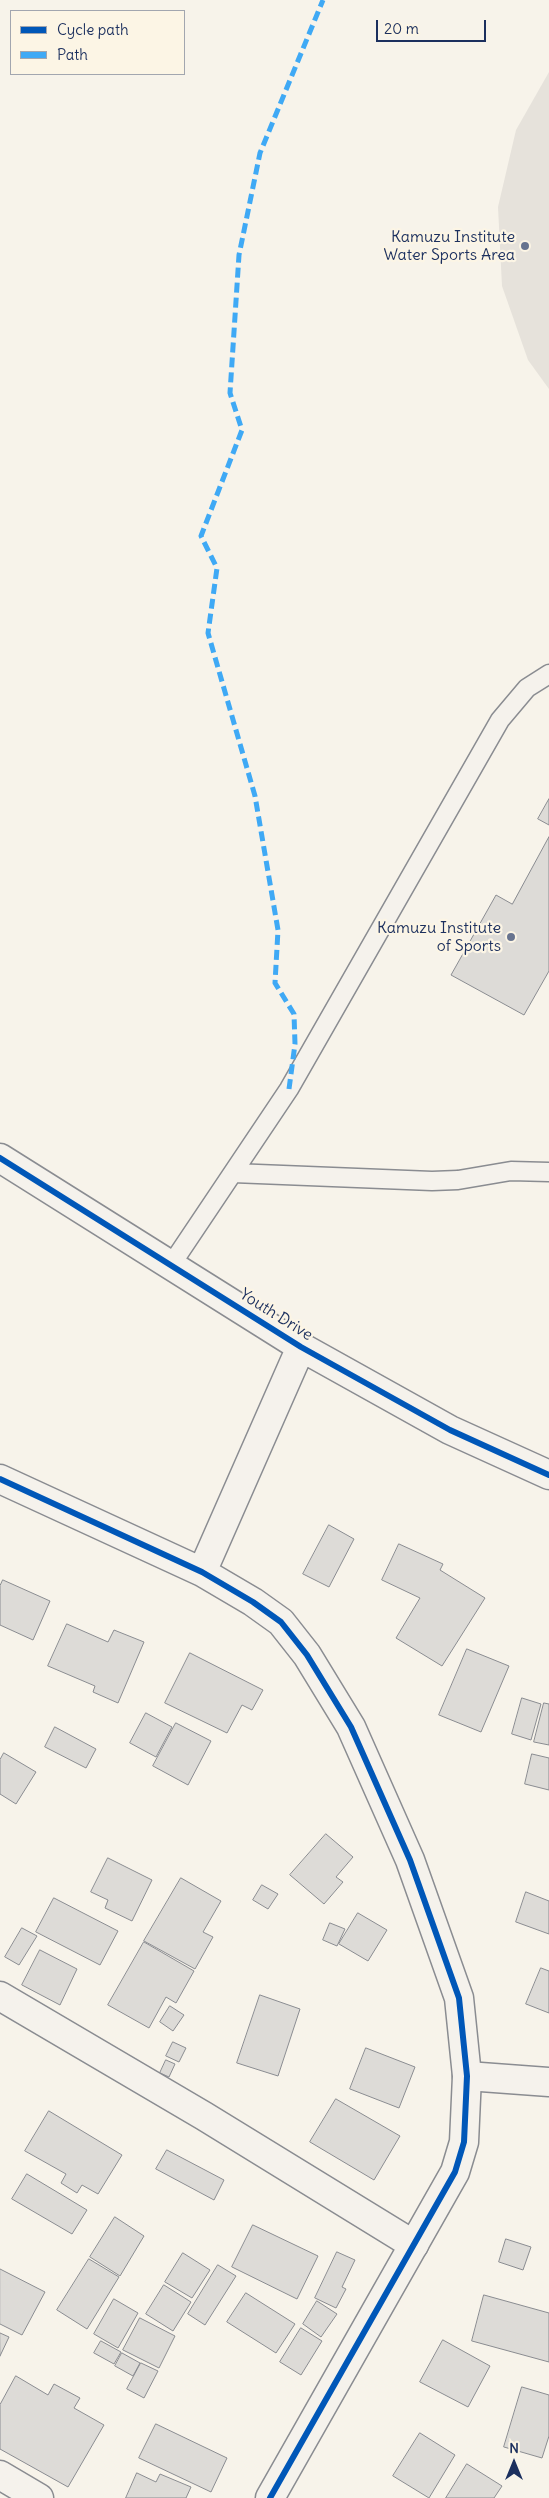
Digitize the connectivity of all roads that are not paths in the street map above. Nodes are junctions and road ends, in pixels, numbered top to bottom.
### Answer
1 (549, 674) edge
2 (0, 1158) edge
3 (549, 1172) edge
4 (233, 1173) junction
5 (171, 1265) junction
6 (301, 1347) junction
7 (549, 1475) edge
8 (0, 1479) edge
9 (202, 1572) junction
10 (0, 1996) edge
11 (467, 2076) junction
12 (549, 2082) edge
13 (414, 2245) junction
14 (0, 2475) edge
15 (39, 2498) edge
16 (270, 2498) edge

1 - 4 lane
2 - 5 street, Youth Drive
3 - 4 lane
4 - 5 lane
5 - 6 street, Youth Drive
6 - 7 street, Youth Drive
6 - 9 street
8 - 9 street
9 - 11 street
10 - 13 street
11 - 12 street
11 - 13 street
13 - 16 street
14 - 15 street

